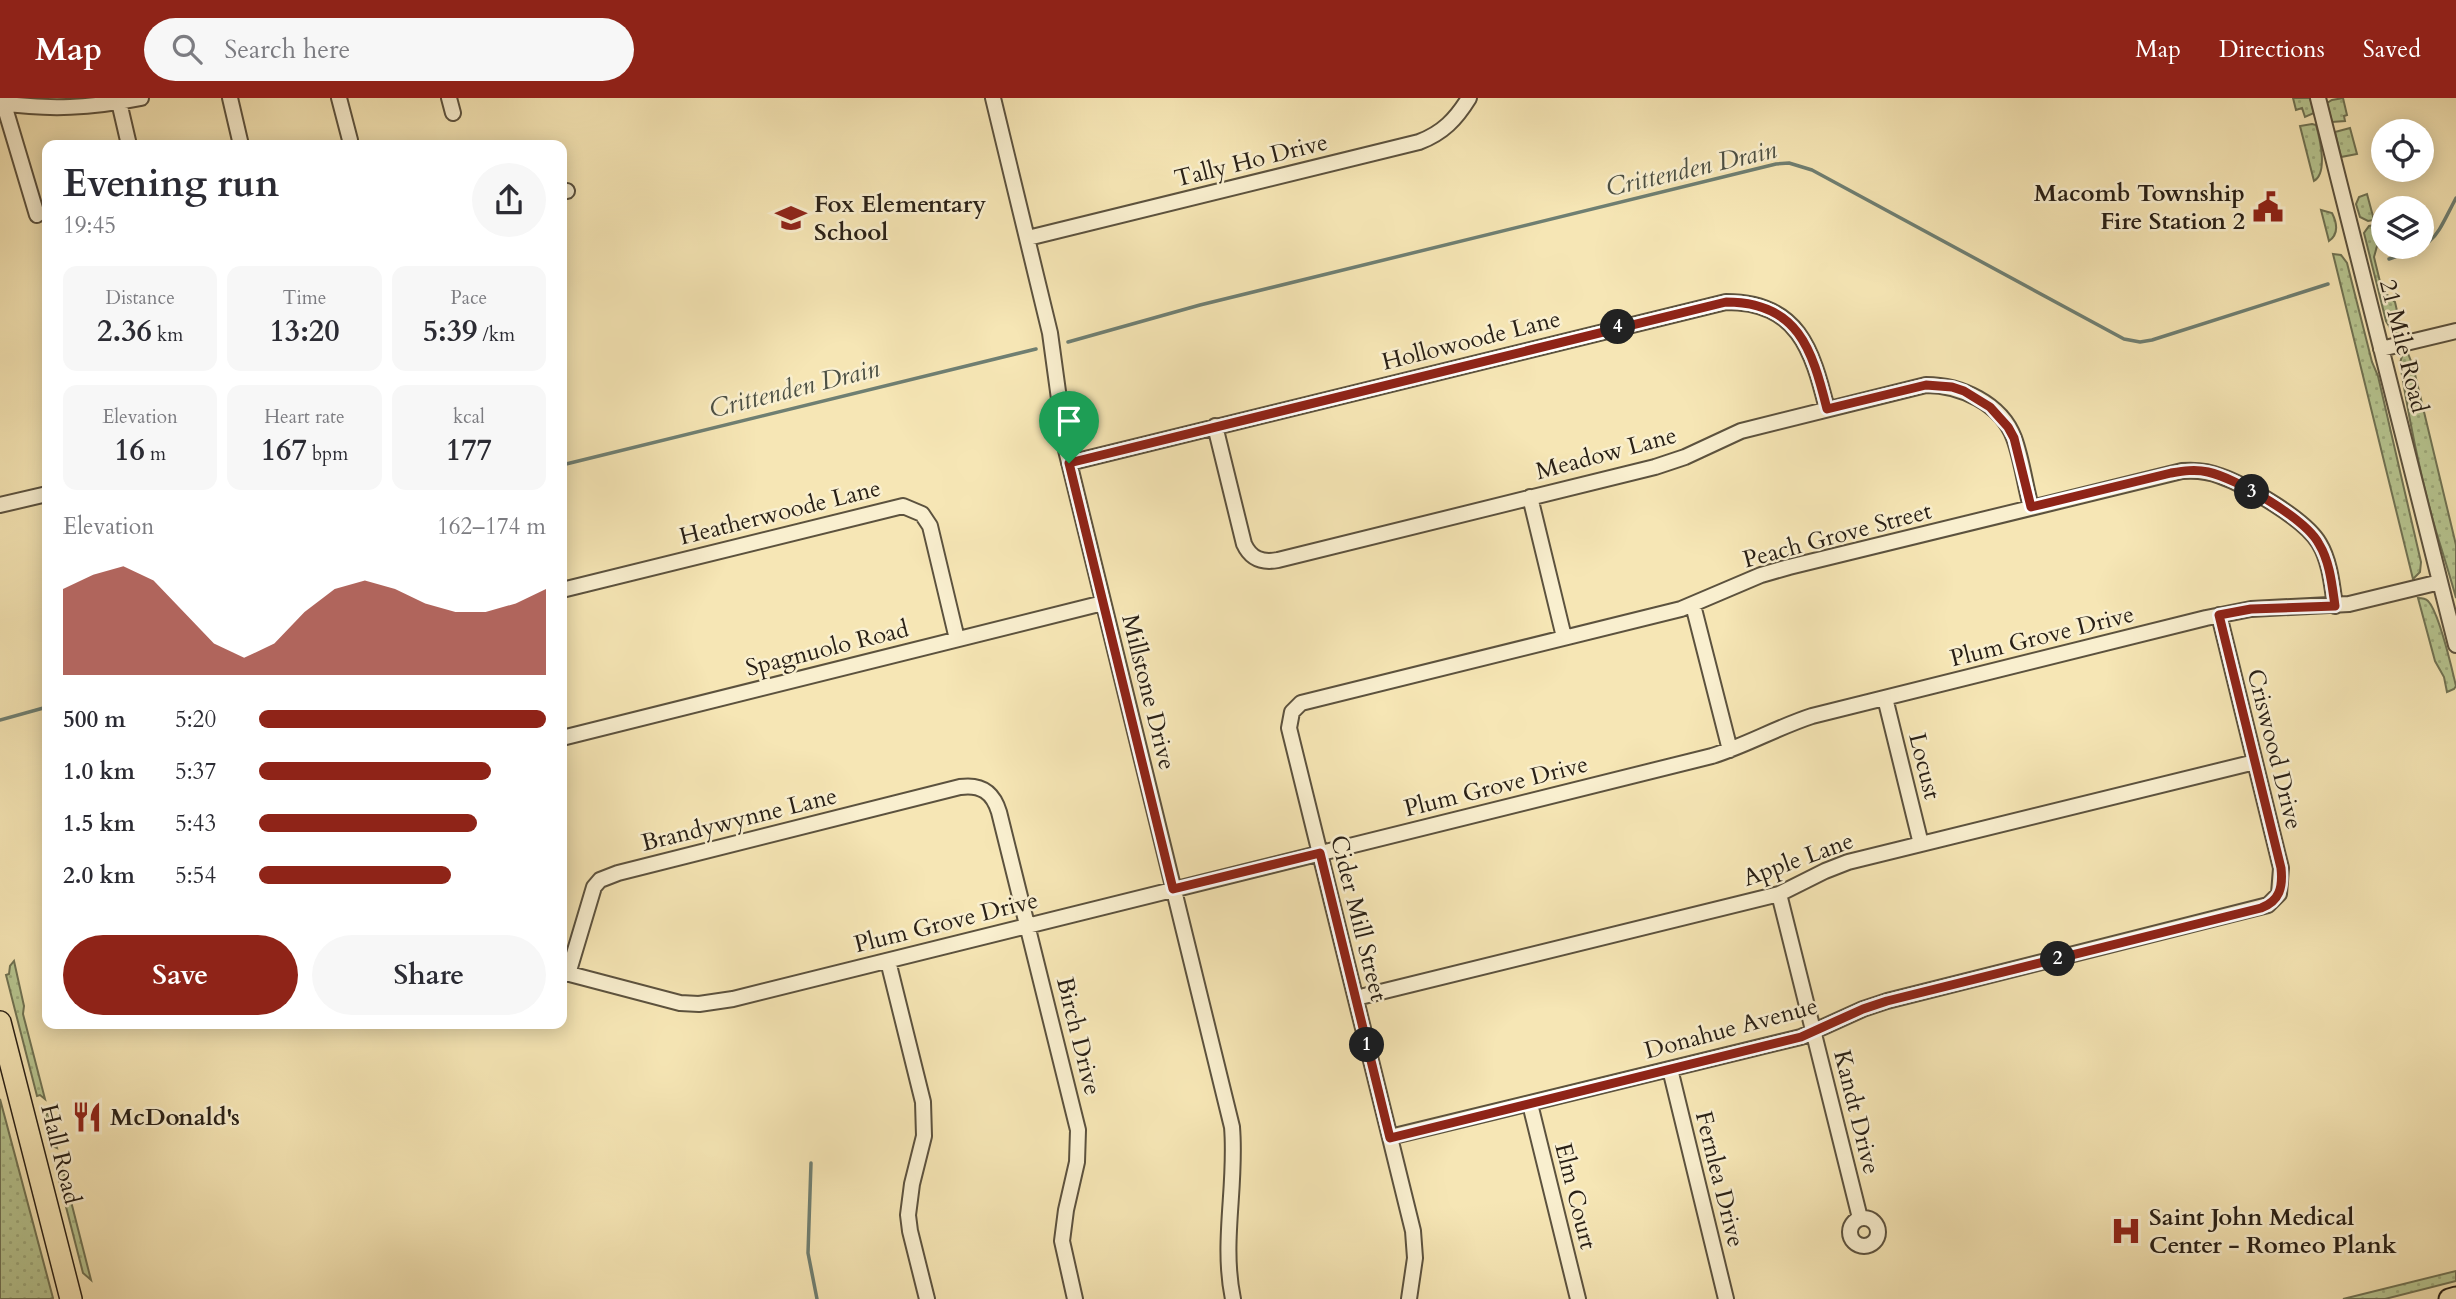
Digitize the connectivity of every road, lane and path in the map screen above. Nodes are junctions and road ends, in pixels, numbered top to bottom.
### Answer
1 (141, 98) edge
2 (230, 98) edge
3 (339, 98) edge
4 (993, 98) edge
5 (1469, 98) edge
6 (2318, 98) edge
7 (1, 102) edge
8 (120, 102) junction
9 (35, 103) edge
10 (128, 140) edge
11 (240, 140) edge
12 (350, 140) dead end
13 (37, 215) dead end
14 (1028, 238) junction
15 (2456, 331) edge
16 (2381, 349) junction
17 (1827, 409) junction
18 (1214, 426) junction
19 (1069, 463) junction
20 (42, 495) edge
21 (1530, 497) junction
22 (0, 505) edge
23 (2031, 507) junction
24 (2440, 582) junction
25 (567, 589) edge
26 (1103, 603) junction
27 (1693, 605) junction
28 (2335, 606) junction
29 (2219, 615) junction
30 (1564, 637) junction
31 (957, 639) junction
32 (2456, 645) edge
33 (1885, 698) junction
34 (1292, 712) joint
35 (567, 737) edge
36 (1730, 750) junction
37 (2255, 762) junction
38 (986, 790) joint
39 (1921, 844) junction
40 (1320, 853) junction
41 (1173, 889) junction
42 (1779, 894) junction
43 (2279, 894) joint
44 (1027, 925) junction
45 (888, 961) junction
46 (567, 967) edge
47 (567, 974) edge
48 (1356, 998) junction
49 (0, 1022) edge
50 (1814, 1032) junction
51 (1670, 1069) junction
52 (1531, 1104) junction
53 (1390, 1138) junction
54 (1860, 1218) dead end
55 (2456, 1297) edge
56 (71, 1299) edge
57 (927, 1299) edge
58 (1075, 1299) edge
59 (1233, 1299) edge
60 (1409, 1299) edge
61 (1578, 1299) edge
62 (1726, 1299) edge
63 (2449, 1299) edge

1 - 8 street
2 - 11 street
3 - 12 street
4 - 14 street, Millstone Drive
5 - 14 street, Tally Ho Drive
6 - 16 street, 21 Mile Road
7 - 9 street
7 - 13 street
8 - 9 street
8 - 10 street
14 - 19 street, Millstone Drive
15 - 16 street
16 - 24 street, 21 Mile Road
17 - 18 street, Hollowoode Lane
17 - 21 street, Meadow Lane
17 - 23 street, Meadow Lane
18 - 19 street, Hollowoode Lane
18 - 21 street, Meadow Lane
19 - 26 street, Millstone Drive
20 - 22 street
21 - 30 street
23 - 27 street, Peach Grove Street
23 - 28 street, Peach Grove Street
24 - 28 street, Plum Grove Drive
24 - 32 street, 21 Mile Road
25 - 31 street, Heatherwoode Lane
26 - 31 street, Spagnuolo Road
26 - 41 street, Millstone Drive
27 - 30 street, Peach Grove Street
27 - 36 street
28 - 29 street, Plum Grove Drive
29 - 33 street, Plum Grove Drive
29 - 37 street, Criswood Drive
30 - 34 street, Peach Grove Street
31 - 35 street, Spagnuolo Road
33 - 36 street, Plum Grove Drive
33 - 39 street, Locust
34 - 40 street, Cider Mill Street
36 - 40 street, Plum Grove Drive
37 - 39 street, Apple Lane
37 - 43 street, Criswood Drive
38 - 44 street, Birch Drive
38 - 46 street, Brandywynne Lane
39 - 42 street, Apple Lane
40 - 41 street, Plum Grove Drive
40 - 48 street, Cider Mill Street
41 - 44 street, Plum Grove Drive
41 - 59 street, Millstone Drive
42 - 48 street, Apple Lane
42 - 50 street, Kandt Drive
43 - 50 street, Donahue Avenue
44 - 45 street, Plum Grove Drive
44 - 58 street, Birch Drive
45 - 47 street, Plum Grove Drive
45 - 57 street
48 - 53 street, Cider Mill Street
49 - 56 highway, Hall Road
50 - 51 street, Donahue Avenue
50 - 54 street, Kandt Drive
51 - 52 street, Donahue Avenue
51 - 62 street, Fernlea Drive
52 - 53 street, Donahue Avenue
52 - 61 street, Elm Court
53 - 60 street, Cider Mill Street
55 - 63 main road

